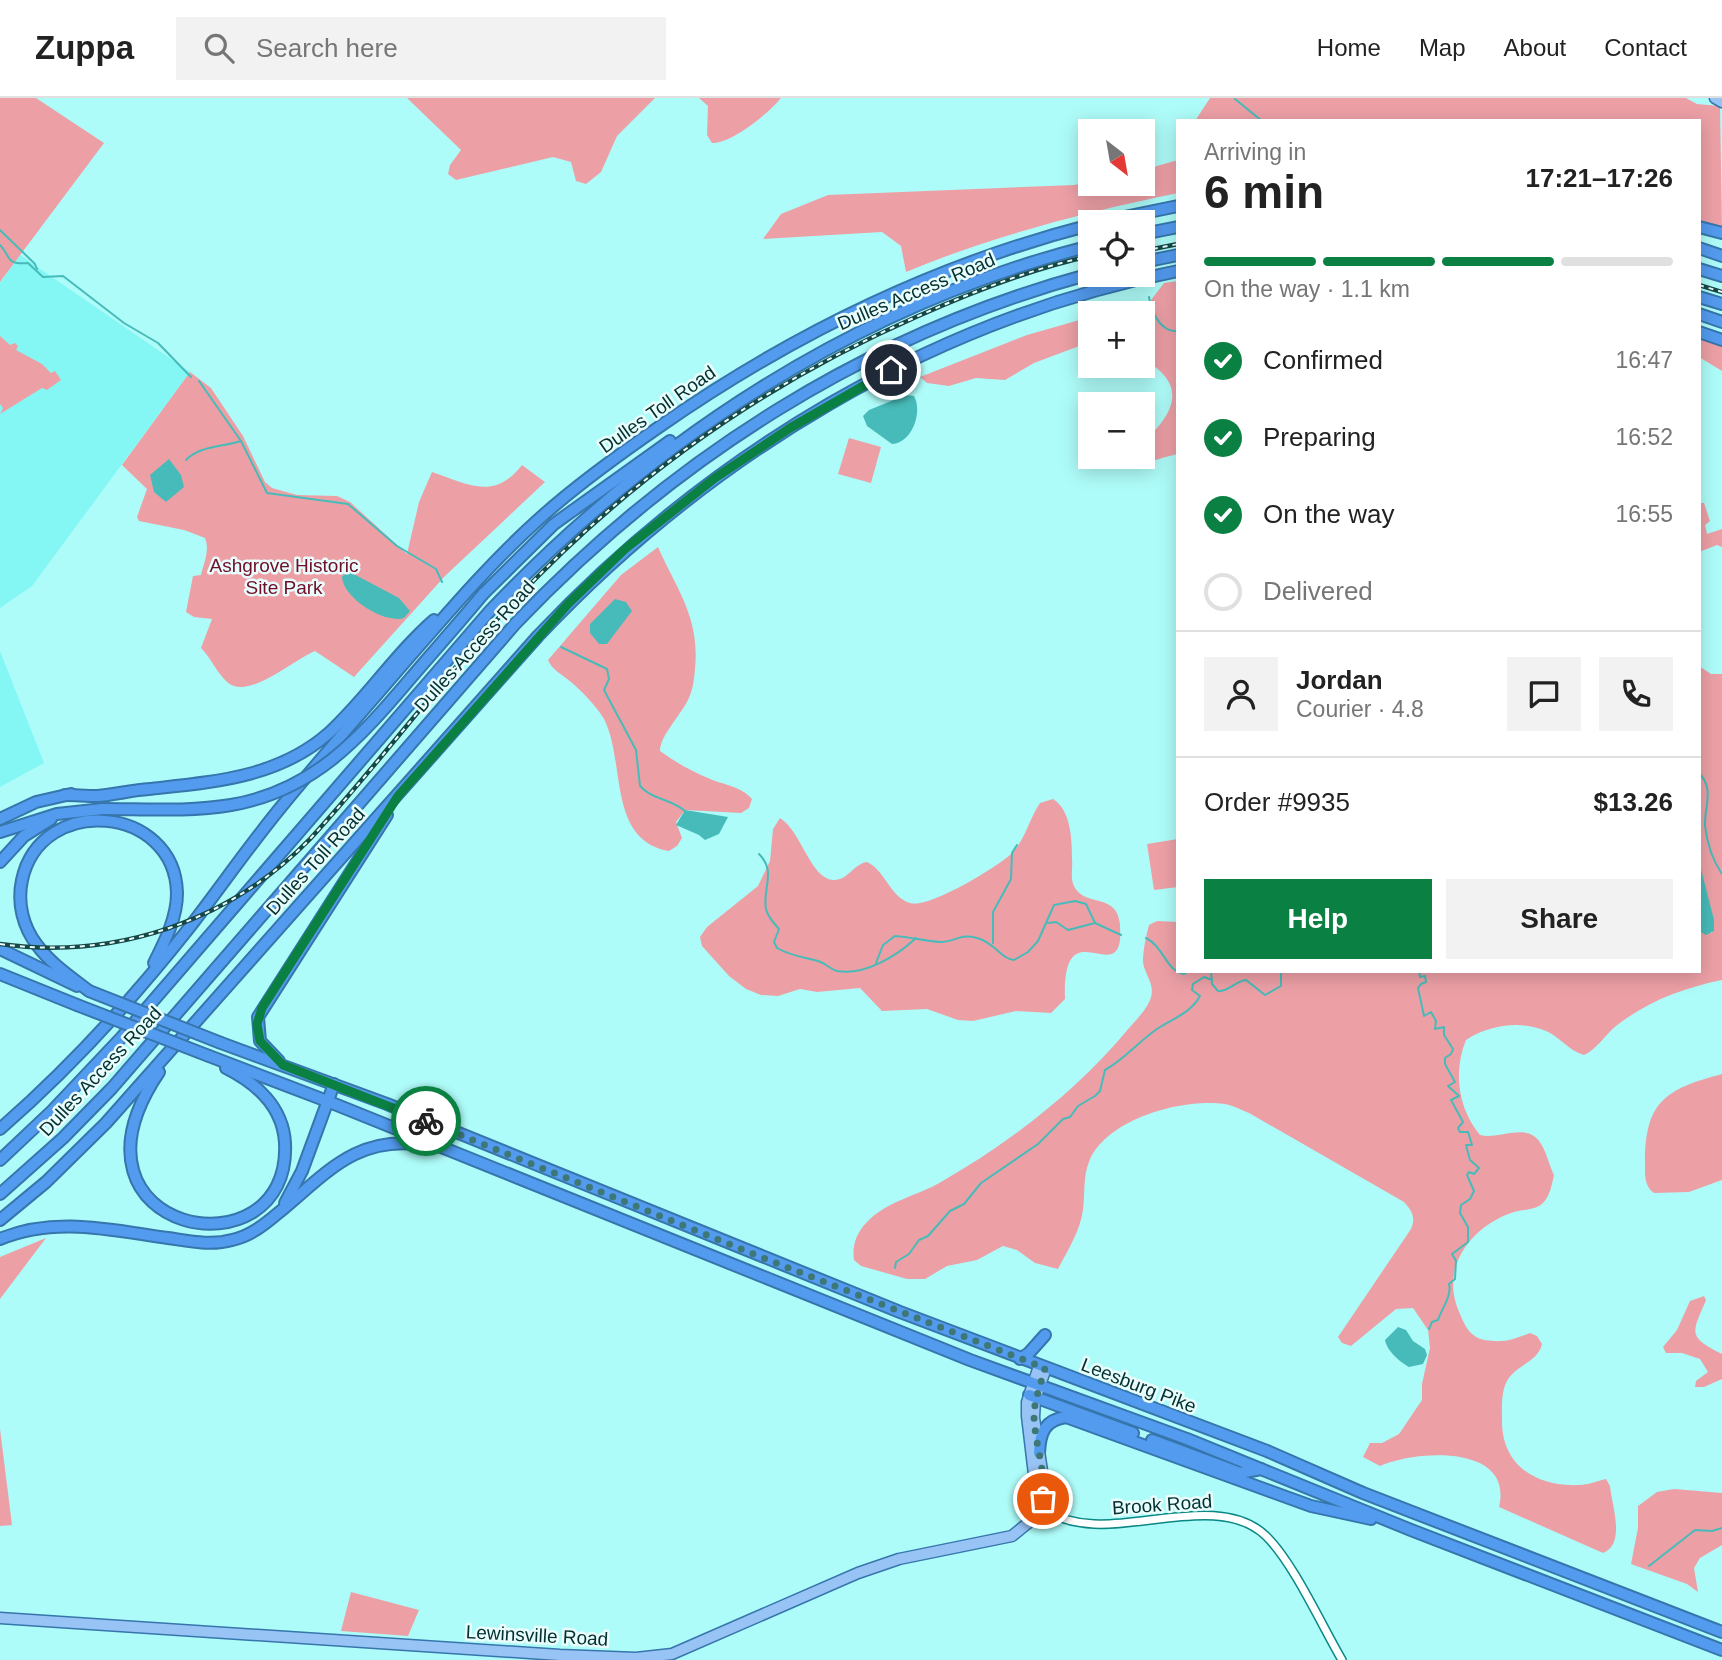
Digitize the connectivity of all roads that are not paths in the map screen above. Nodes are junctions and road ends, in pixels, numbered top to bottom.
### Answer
1 (1715, 98) edge
2 (1722, 102) edge
3 (1176, 206) edge
4 (1155, 211) edge
5 (1176, 227) edge
6 (1078, 228) edge
7 (1701, 228) edge
8 (1155, 232) edge
9 (1722, 233) edge
10 (1701, 249) edge
11 (1078, 250) edge
12 (1176, 255) edge
13 (1722, 256) edge
14 (1155, 260) edge
15 (1701, 270) edge
16 (1176, 271) edge
17 (1722, 276) edge
18 (1078, 278) edge
19 (1701, 297) edge
20 (1722, 304) edge
21 (1701, 315) edge
22 (1722, 322) edge
23 (1701, 333) edge
24 (1722, 340) edge
25 (745, 397) junction
26 (467, 590) junction
27 (398, 796) junction
28 (73, 811) junction
29 (0, 819) edge
30 (0, 832) edge
31 (0, 862) edge
32 (0, 949) edge
33 (0, 974) edge
34 (0, 981) edge
35 (139, 986) junction
36 (35, 988) junction
37 (89, 991) junction
38 (170, 1051) junction
39 (213, 1057) junction
40 (283, 1065) junction
41 (334, 1084) junction
42 (40, 1093) junction
43 (327, 1101) junction
44 (0, 1118) edge
45 (0, 1129) edge
46 (461, 1155) junction
47 (0, 1160) edge
48 (0, 1194) edge
49 (275, 1216) junction
50 (0, 1220) edge
51 (0, 1239) edge
52 (1045, 1335) dead end
53 (1020, 1359) junction
54 (1042, 1367) junction
55 (1034, 1391) junction
56 (1039, 1453) junction
57 (1038, 1508) junction
58 (1411, 1530) junction
59 (0, 1618) edge
60 (1722, 1632) edge
61 (1683, 1635) junction
62 (1722, 1642) edge
63 (1722, 1650) edge
64 (1342, 1660) edge

1 - 2 main road
3 - 4 highway
5 - 8 highway
6 - 26 highway, Dulles Toll Road
7 - 9 highway
10 - 13 highway
11 - 25 highway, Dulles Access Road
12 - 14 highway
15 - 17 highway
16 - 27 highway, Dulles Toll Road
18 - 48 highway, Dulles Access Road
19 - 20 highway
21 - 22 highway
23 - 24 highway
25 - 28 highway, bridge
25 - 47 highway, Dulles Access Road
26 - 29 highway
26 - 35 highway, Dulles Toll Road
27 - 38 highway, Dulles Toll Road
27 - 40 highway
28 - 30 highway
28 - 31 highway
32 - 37 highway, Leesburg Pike
33 - 36 highway, Leesburg Pike
34 - 36 highway
35 - 37 highway
35 - 42 highway, Dulles Toll Road
36 - 39 highway, Leesburg Pike, bridge
37 - 40 highway, Leesburg Pike, bridge
38 - 39 highway
38 - 50 highway, Dulles Toll Road
39 - 43 highway, Leesburg Pike
40 - 41 highway, Leesburg Pike
41 - 43 highway
41 - 53 highway, Leesburg Pike
42 - 44 highway
42 - 45 highway, Dulles Toll Road
43 - 46 highway, Leesburg Pike
43 - 49 highway
46 - 49 highway
46 - 55 highway, Leesburg Pike
49 - 51 highway
52 - 53 highway
53 - 54 highway, Leesburg Pike
54 - 55 main road
54 - 60 highway, Leesburg Pike
55 - 56 main road
55 - 57 main road
55 - 58 highway, Leesburg Pike
56 - 57 main road
56 - 58 highway
57 - 59 main road, Lewinsville Road
57 - 64 street, Brook Road
58 - 61 highway, Leesburg Pike
61 - 62 highway
61 - 63 highway, Leesburg Pike

